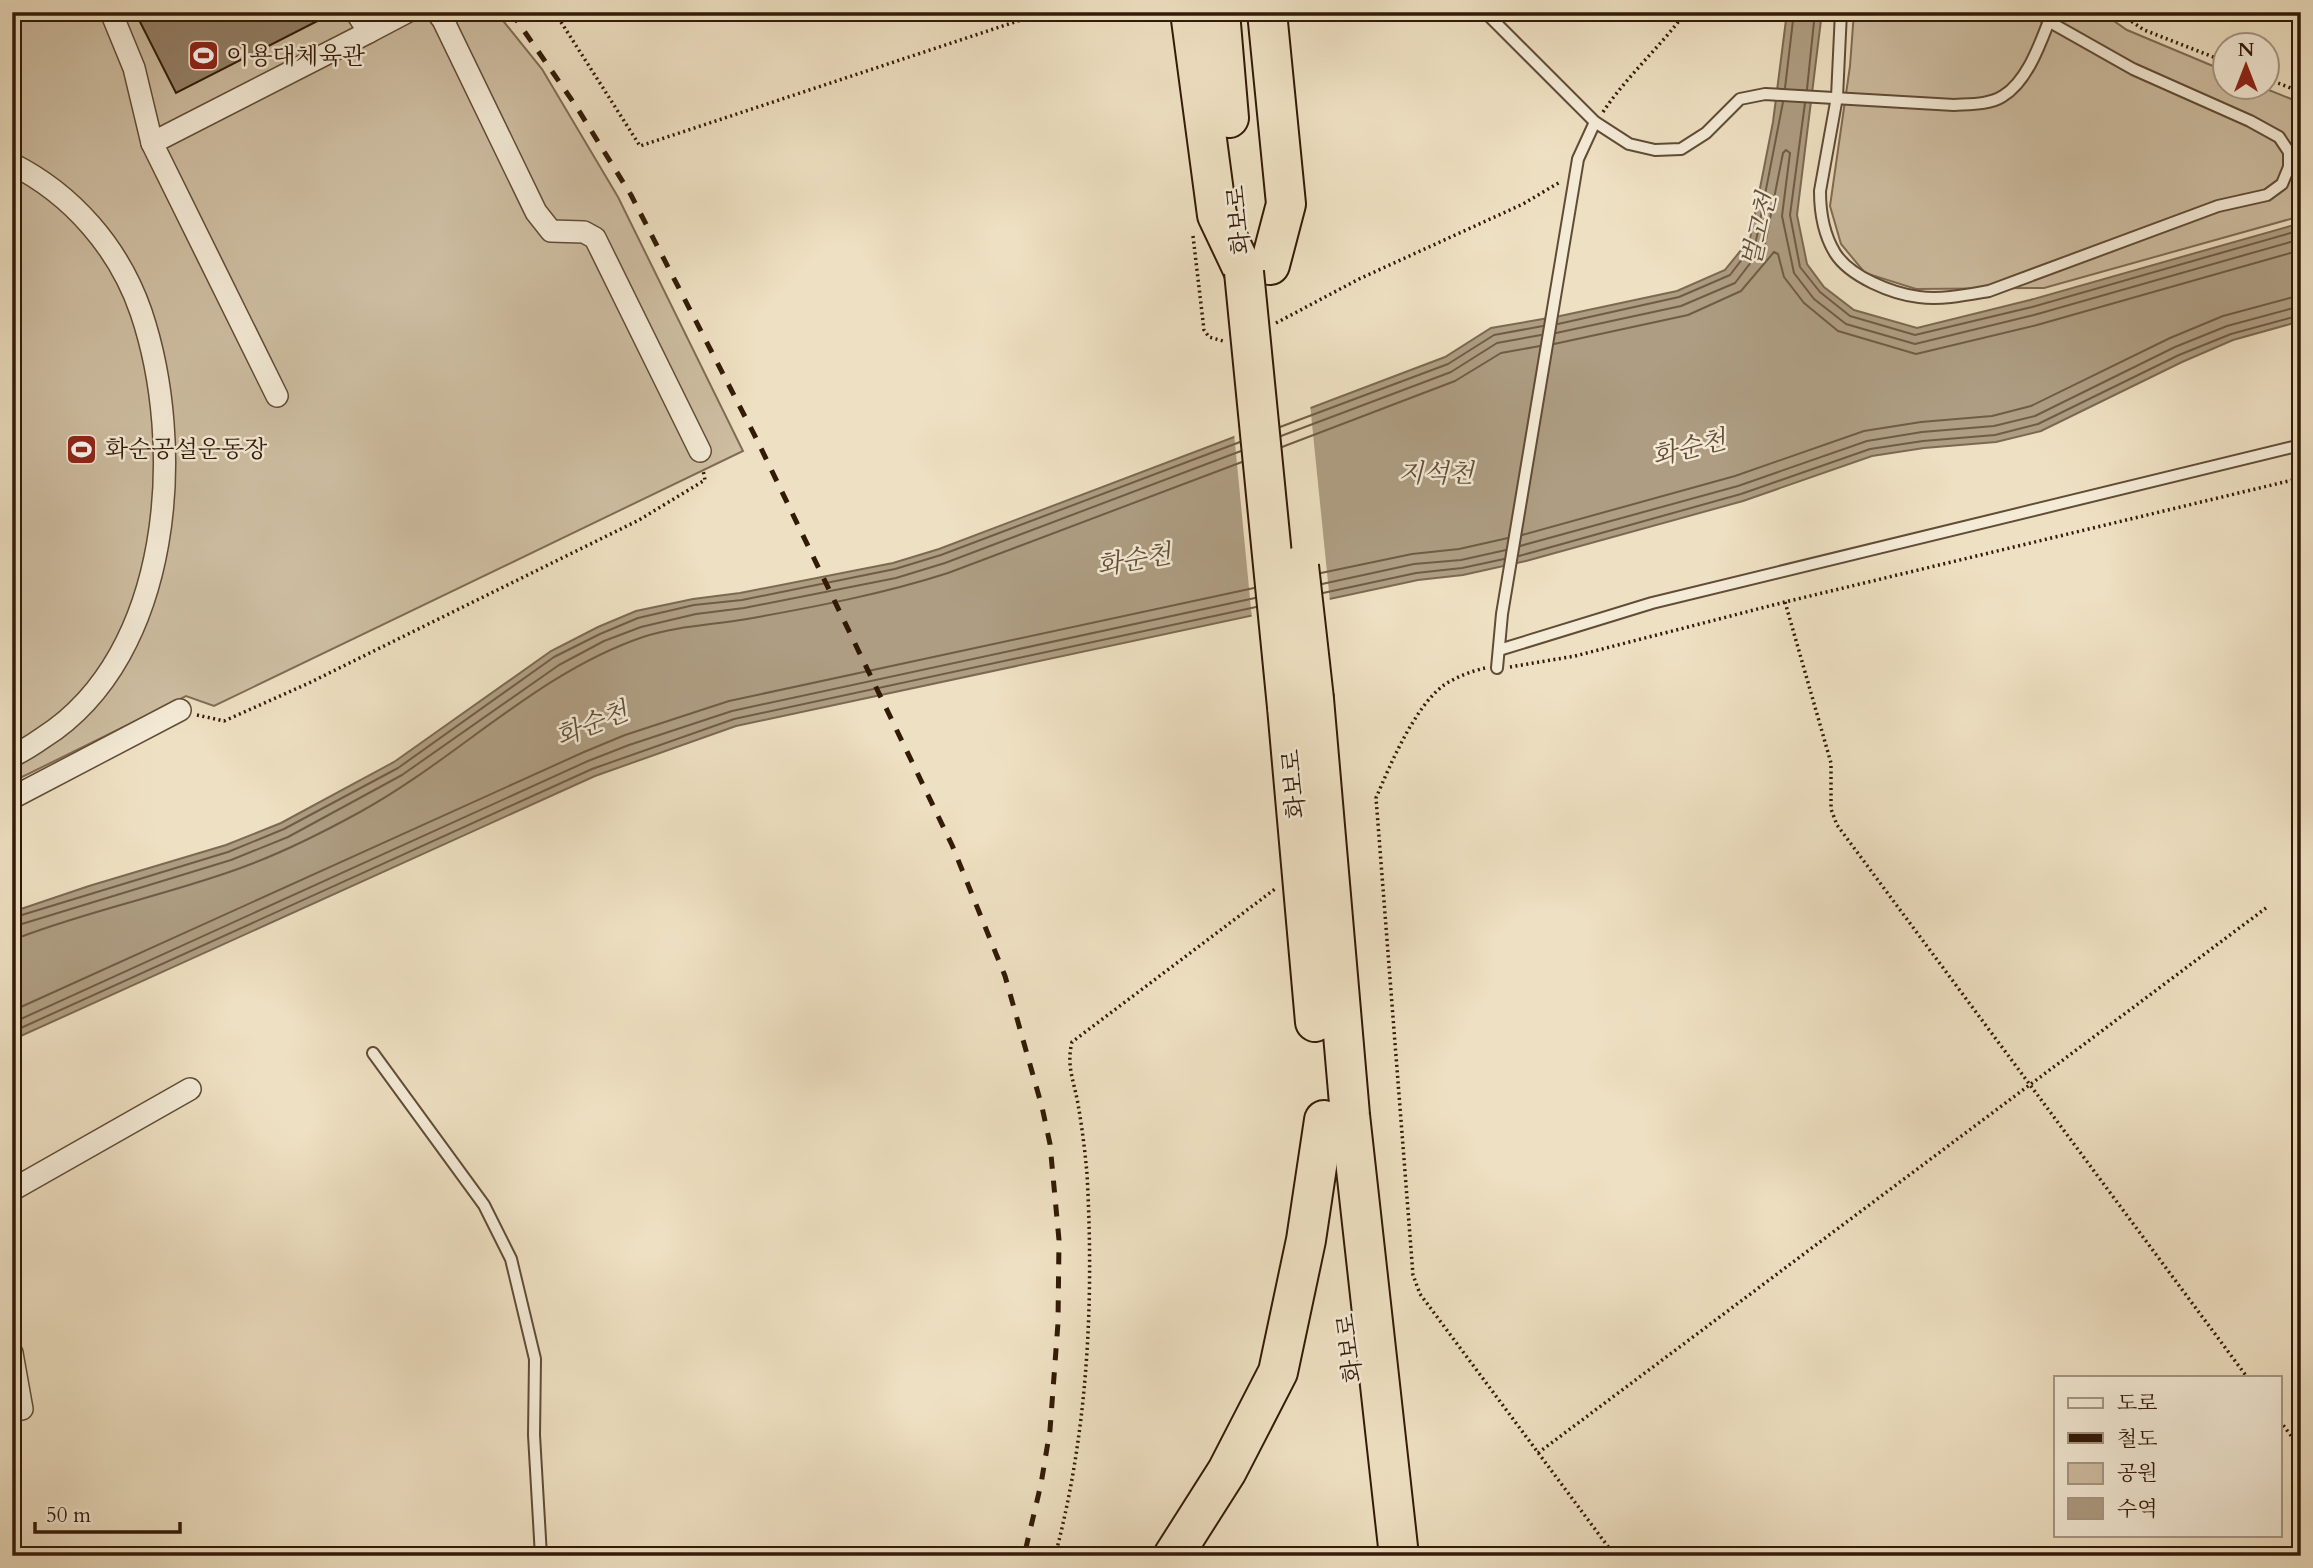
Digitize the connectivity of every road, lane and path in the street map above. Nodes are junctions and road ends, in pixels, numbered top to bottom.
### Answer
1 (111, 12) edge
2 (356, 12) edge
3 (407, 12) edge
4 (437, 12) edge
5 (1045, 12) edge
6 (1191, 12) edge
7 (1220, 12) edge
8 (1246, 12) edge
9 (1267, 12) edge
10 (1485, 12) edge
11 (1686, 12) edge
12 (1842, 12) edge
13 (2118, 12) edge
14 (2047, 15) edge
15 (561, 22) dead end
16 (369, 32) junction
17 (2212, 57) edge
18 (2282, 85) edge
19 (2301, 92) edge
20 (1832, 97) junction
21 (1595, 122) junction
22 (152, 143) junction
23 (12, 164) edge
24 (1257, 269) junction
25 (277, 396) dead end
26 (2301, 445) edge
27 (699, 451) joint
28 (2301, 478) edge
29 (1785, 602) junction
30 (1499, 650) junction
31 (1497, 668) junction
32 (1301, 703) junction
33 (180, 710) joint
34 (12, 756) edge
35 (12, 798) edge
36 (1275, 889) dead end
37 (2266, 908) dead end
38 (373, 1053) dead end
39 (2030, 1085) junction
40 (190, 1089) dead end
41 (1324, 1120) junction
42 (12, 1190) edge
43 (12, 1353) edge
44 (2246, 1376) edge
45 (22, 1409) dead end
46 (2282, 1424) edge
47 (2301, 1449) edge
48 (1538, 1453) junction
49 (541, 1556) edge
50 (1055, 1556) edge
51 (1173, 1556) edge
52 (1374, 1556) edge
53 (1399, 1556) edge
54 (1615, 1556) edge

1 - 22 street
2 - 16 street
3 - 16 street
4 - 27 street
5 - 15 path
6 - 24 highway
7 - 24 highway, 화보로
8 - 24 highway, 화보로
9 - 24 highway
10 - 21 lane
11 - 21 path
12 - 20 lane
13 - 17 path
14 - 20 lane
14 - 20 lane
16 - 22 street
18 - 19 path
20 - 21 lane
21 - 30 lane
22 - 25 street
23 - 34 street
24 - 32 highway, 화보로, bridge
26 - 30 lane
27 - 33 path
28 - 29 path
29 - 31 path
29 - 39 path
30 - 31 lane
31 - 48 path
32 - 41 highway, 화보로
32 - 53 highway, 화보로
33 - 35 street
36 - 50 path
37 - 39 path
38 - 49 lane
39 - 44 path
39 - 48 path
40 - 42 street
41 - 51 highway
41 - 52 highway, 화보로
43 - 45 street
46 - 47 path
48 - 54 path

